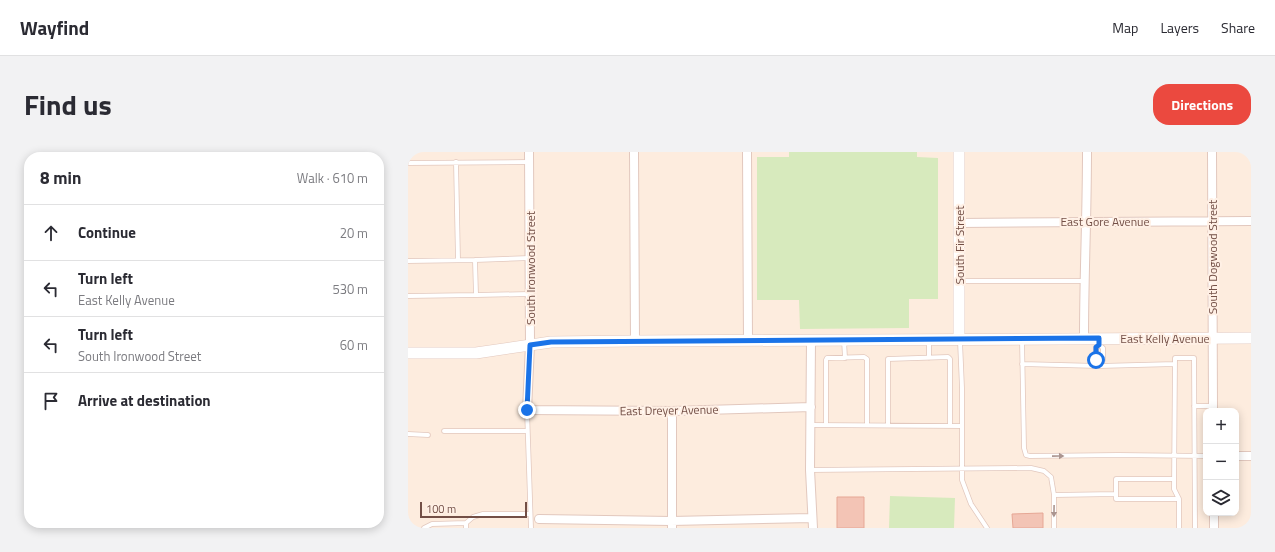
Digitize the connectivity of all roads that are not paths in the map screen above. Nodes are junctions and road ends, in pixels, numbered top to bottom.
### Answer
1 (530, 152) edge
2 (634, 152) edge
3 (747, 152) edge
4 (959, 152) edge
5 (1087, 152) edge
6 (1212, 152) edge
7 (456, 162) junction
8 (529, 162) junction
9 (408, 163) edge
10 (1087, 221) junction
11 (1212, 221) junction
12 (1251, 221) edge
13 (959, 223) junction
14 (530, 258) junction
15 (458, 260) junction
16 (475, 260) junction
17 (408, 261) edge
18 (959, 281) junction
19 (1084, 281) junction
20 (530, 294) junction
21 (476, 295) junction
22 (408, 296) edge
23 (929, 338) junction
24 (1022, 338) junction
25 (1084, 338) junction
26 (1212, 338) junction
27 (1251, 338) edge
28 (960, 339) junction
29 (748, 340) junction
30 (811, 340) junction
31 (844, 340) junction
32 (635, 341) junction
33 (1099, 342) junction
34 (530, 345) junction
35 (408, 354) edge
36 (844, 358) junction
37 (929, 358) junction
38 (1022, 364) junction
39 (1175, 364) junction
40 (1099, 365) junction
41 (1194, 406) junction
42 (811, 408) junction
43 (1213, 408) edge
44 (527, 410) junction
45 (672, 411) junction
46 (811, 425) junction
47 (826, 425) junction
48 (888, 425) junction
49 (867, 426) junction
50 (950, 426) junction
51 (962, 426) junction
52 (444, 431) dead end
53 (527, 431) junction
54 (408, 434) edge
55 (428, 435) dead end
56 (1174, 456) junction
57 (1194, 456) junction
58 (1203, 456) edge
59 (1239, 456) edge
60 (1251, 456) edge
61 (961, 469) junction
62 (810, 470) junction
63 (1174, 479) junction
64 (1054, 494) junction
65 (1116, 494) junction
66 (1179, 499) junction
67 (530, 514) junction
68 (1214, 516) edge
69 (812, 518) junction
70 (539, 519) dead end
71 (672, 524) edge
72 (466, 526) edge
73 (424, 528) edge
74 (530, 528) edge
75 (813, 528) edge
76 (987, 528) edge
77 (1054, 528) edge
78 (1179, 528) edge
79 (1195, 528) edge
80 (1214, 528) edge

1 - 8 street, South Ironwood Street
2 - 32 street
3 - 29 street
4 - 13 street, South Fir Street
5 - 10 street
6 - 11 street, South Dogwood Street
7 - 8 lane
7 - 9 lane
7 - 15 lane
8 - 14 street, South Ironwood Street
10 - 11 street, East Gore Avenue
10 - 13 street, East Gore Avenue
10 - 19 street
11 - 12 street, East Gore Avenue
11 - 26 street, South Dogwood Street
13 - 18 street, South Fir Street
14 - 16 lane
14 - 20 street, South Ironwood Street
15 - 16 lane
15 - 17 lane
16 - 21 lane
18 - 19 lane
18 - 28 street, South Fir Street
19 - 25 street
20 - 21 lane
20 - 34 street, South Ironwood Street
21 - 22 lane
23 - 28 street, East Kelly Avenue
23 - 31 street, East Kelly Avenue
23 - 37 lane
24 - 25 street, East Kelly Avenue
24 - 28 street, East Kelly Avenue
24 - 38 lane
25 - 33 street, East Kelly Avenue
26 - 27 street, East Kelly Avenue
26 - 33 street, East Kelly Avenue
26 - 43 street, South Dogwood Street
28 - 51 lane
29 - 30 street, East Kelly Avenue
29 - 32 street, East Kelly Avenue
30 - 31 street, East Kelly Avenue
30 - 42 street
31 - 36 lane
32 - 34 street, East Kelly Avenue
33 - 40 lane
33 - 40 lane
34 - 35 street, East Kelly Avenue
34 - 44 street, South Ironwood Street
36 - 47 lane
36 - 49 lane
37 - 48 lane
37 - 50 lane
38 - 40 lane
38 -> 56 lane
39 - 40 lane
39 - 41 lane
39 - 56 lane
41 - 43 lane
41 - 57 lane
42 - 45 street, East Dreyer Avenue
42 - 46 street
44 - 45 street, East Dreyer Avenue
44 - 53 lane, South Ironwood Street
45 - 71 street
46 - 47 lane
46 - 62 street
47 - 49 lane
48 - 49 lane
48 - 50 lane
50 - 51 lane
51 - 61 lane
52 - 53 lane
53 - 67 lane, South Ironwood Street
54 - 55 lane
56 - 57 lane
56 - 63 lane
57 - 58 lane
57 - 79 lane
59 - 60 street
61 - 62 lane
61 - 64 lane
61 - 76 lane
62 - 69 street
63 - 65 lane
63 - 66 lane
64 - 65 lane
64 -> 77 lane
65 - 66 lane
66 - 78 lane
67 - 72 lane
67 - 74 lane, South Ironwood Street
68 - 80 street
69 - 71 street
69 - 75 street
70 - 71 street
72 - 73 lane

